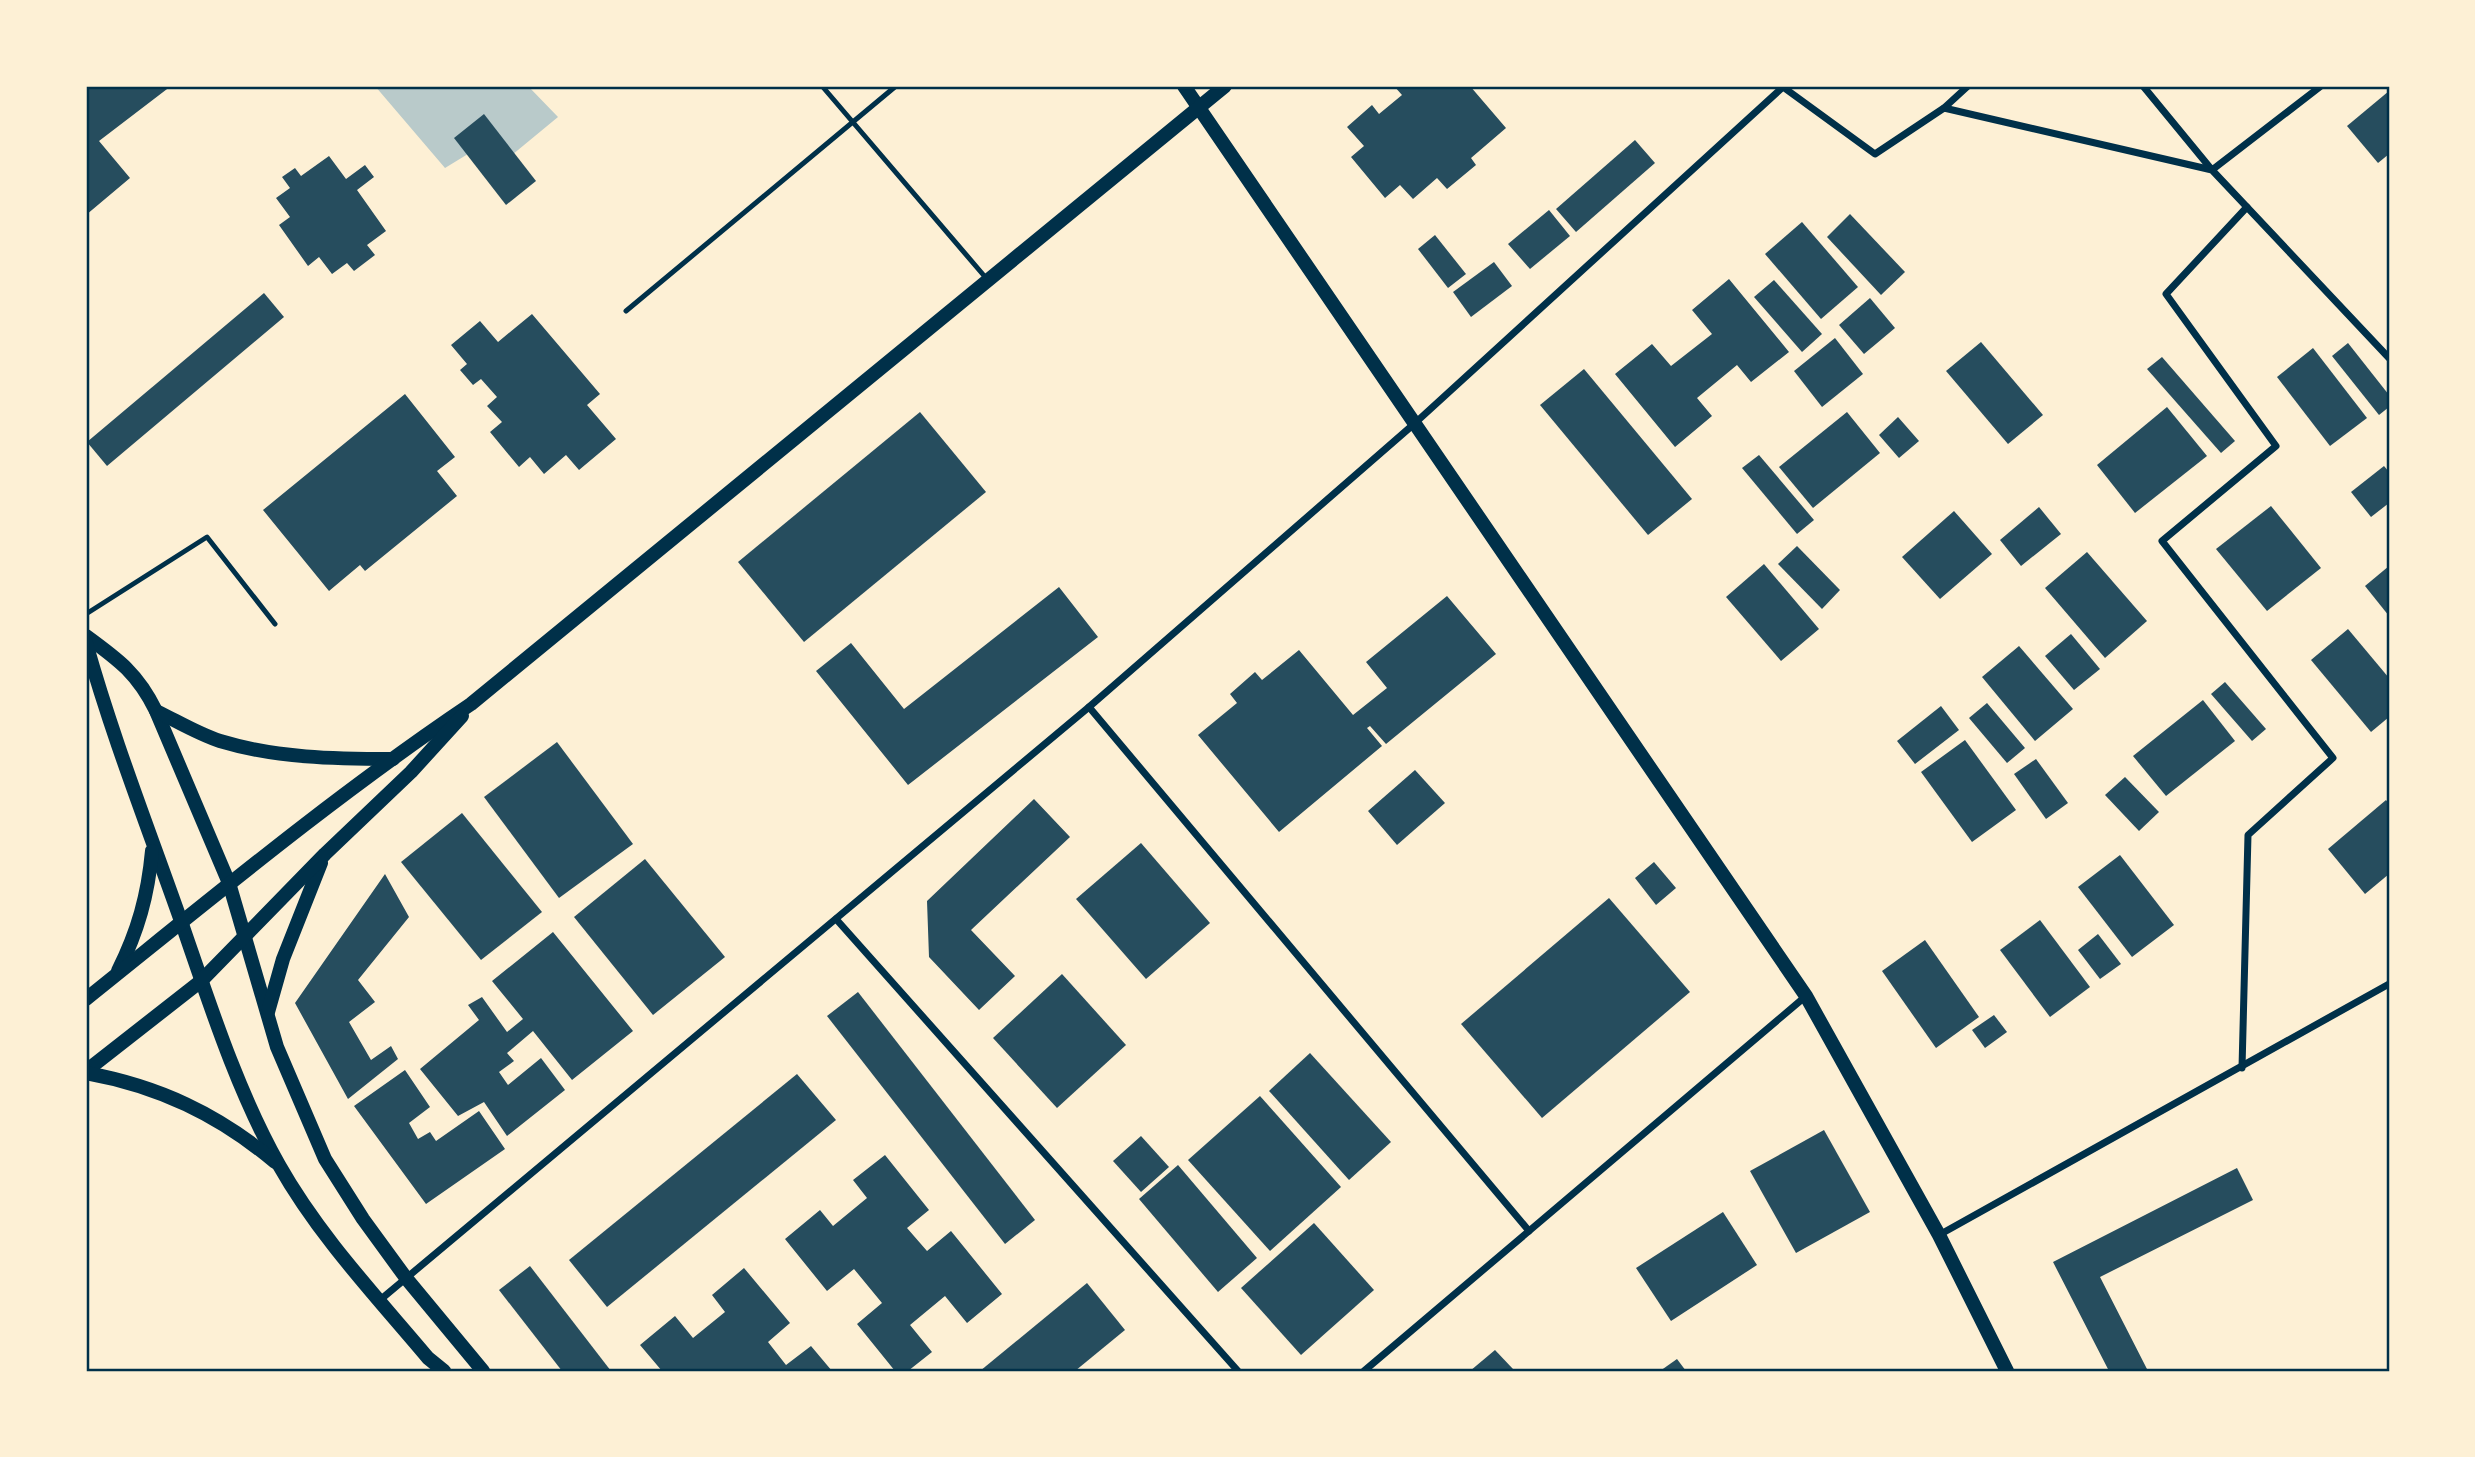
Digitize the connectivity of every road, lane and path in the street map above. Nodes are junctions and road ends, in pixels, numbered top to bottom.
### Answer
1 (822, 86) edge
2 (896, 86) edge
3 (1184, 86) edge
4 (1225, 86) edge
5 (1968, 86) edge
6 (2143, 86) edge
7 (2320, 86) edge
8 (1198, 108) junction
9 (1944, 108) junction
10 (853, 122) junction
11 (2212, 170) junction
12 (2247, 207) junction
13 (988, 281) junction
14 (626, 312) dead end
15 (2389, 358) edge
16 (1414, 424) junction
17 (86, 614) edge
18 (275, 624) dead end
19 (86, 636) edge
20 (86, 643) edge
21 (471, 704) junction
22 (1089, 707) junction
23 (156, 711) junction
24 (393, 759) junction
25 (152, 846) junction
26 (325, 854) junction
27 (229, 883) junction
28 (836, 919) junction
29 (181, 923) junction
30 (245, 936) junction
31 (117, 975) junction
32 (201, 981) junction
33 (2389, 984) edge
34 (1806, 996) junction
35 (86, 999) edge
36 (268, 1013) junction
37 (2242, 1068) junction
38 (86, 1072) edge
39 (280, 1166) junction
40 (1529, 1231) junction
41 (1939, 1235) junction
42 (406, 1278) junction
43 (380, 1300) junction
44 (444, 1371) edge
45 (483, 1371) edge
46 (1238, 1371) edge
47 (1364, 1371) edge
48 (2007, 1371) edge

1 - 10 lane
2 - 10 lane
3 - 8 main road
4 - 8 main road
5 - 9 street
6 - 11 street
7 - 11 street
8 - 13 main road
8 - 16 main road
9 - 11 street
9 - 16 street
10 - 13 lane
10 - 14 lane
11 - 12 street
12 - 15 street
12 - 37 street
13 - 21 main road
16 - 22 street
16 - 34 main road
17 - 18 lane
19 - 23 main road
20 - 25 main road
21 - 24 main road
21 - 26 main road
22 - 28 street
22 - 40 street
23 - 24 main road
23 - 27 main road
24 - 27 main road
25 - 29 main road
25 - 31 main road
26 - 30 main road
26 - 36 main road
27 - 29 main road
27 - 30 main road
28 - 42 street
28 - 46 street
29 - 31 main road
29 - 32 main road
30 - 32 main road
30 - 36 main road
31 - 35 main road
32 - 38 main road
32 - 39 main road
33 - 37 street
34 - 40 street
34 - 41 main road
36 - 42 main road
37 - 41 street
38 - 39 main road
39 - 43 main road
40 - 47 street
41 - 48 main road
42 - 43 street
42 - 45 main road
43 - 44 main road

